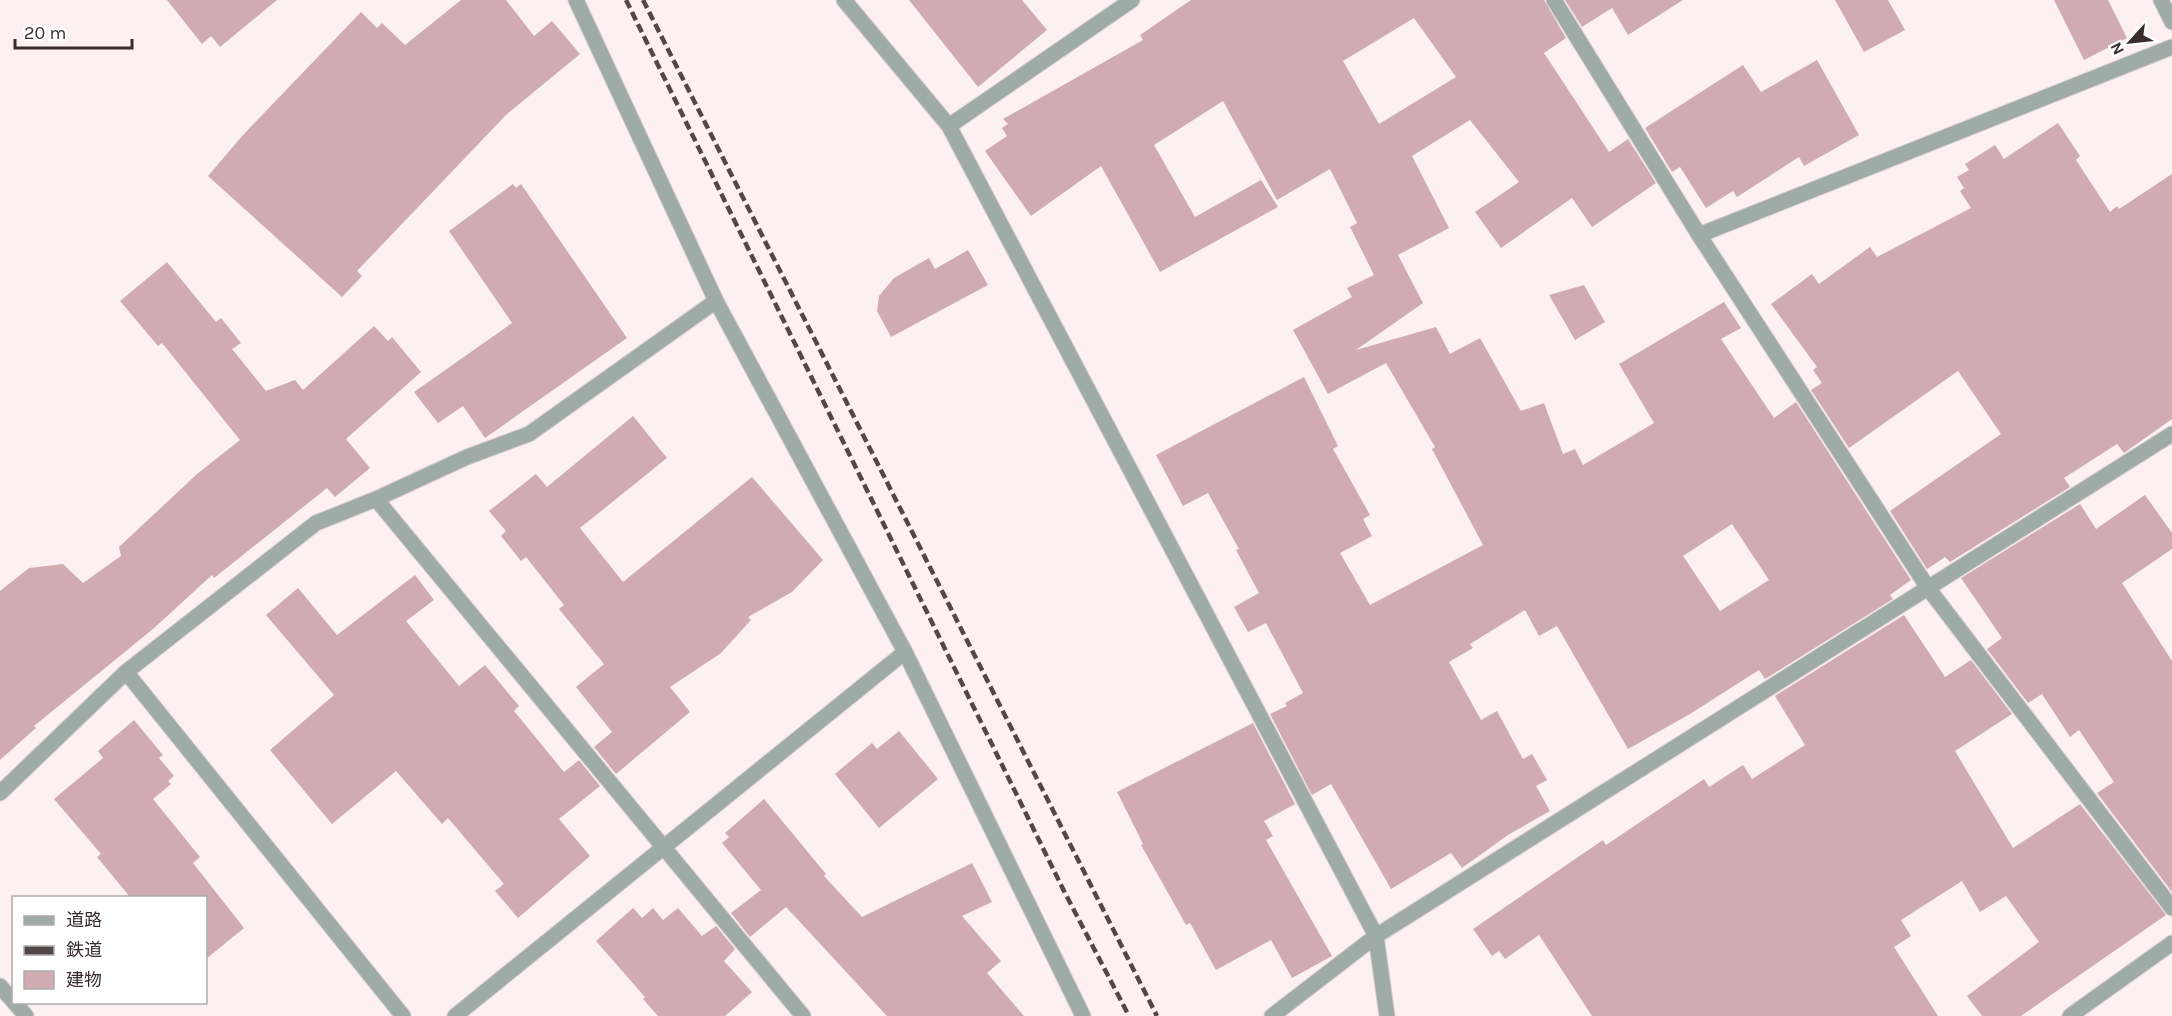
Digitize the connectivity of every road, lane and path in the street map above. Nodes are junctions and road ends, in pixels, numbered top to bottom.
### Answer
1 (576, 0) edge
2 (844, 0) edge
3 (1132, 0) edge
4 (1554, 0) edge
5 (2161, 0) edge
6 (2172, 22) edge
7 (2172, 47) edge
8 (949, 126) junction
9 (1699, 235) junction
10 (716, 301) junction
11 (2172, 434) edge
12 (376, 499) junction
13 (1928, 588) junction
14 (904, 652) junction
15 (126, 672) junction
16 (0, 793) edge
17 (664, 847) junction
18 (2172, 908) edge
19 (1376, 936) junction
20 (2172, 943) edge
21 (0, 986) edge
22 (12, 1000) edge
23 (16, 1004) edge
24 (26, 1016) edge
25 (403, 1016) edge
26 (455, 1016) edge
27 (803, 1016) edge
28 (1083, 1016) edge
29 (1272, 1016) edge
30 (1387, 1016) edge
31 (2070, 1016) edge

1 - 10 street
2 - 8 street
3 - 8 street
4 - 9 street
5 - 6 street
7 - 9 street
8 - 19 street
9 - 13 street
10 - 12 street
10 - 14 street
11 - 13 street
12 - 15 street
12 - 17 street
13 - 18 street
13 - 19 street
14 - 17 street
14 - 28 street
15 - 16 street
15 - 25 street
17 - 26 street
17 - 27 street
19 - 29 street
19 - 30 street
20 - 31 street
21 - 22 street
23 - 24 street

